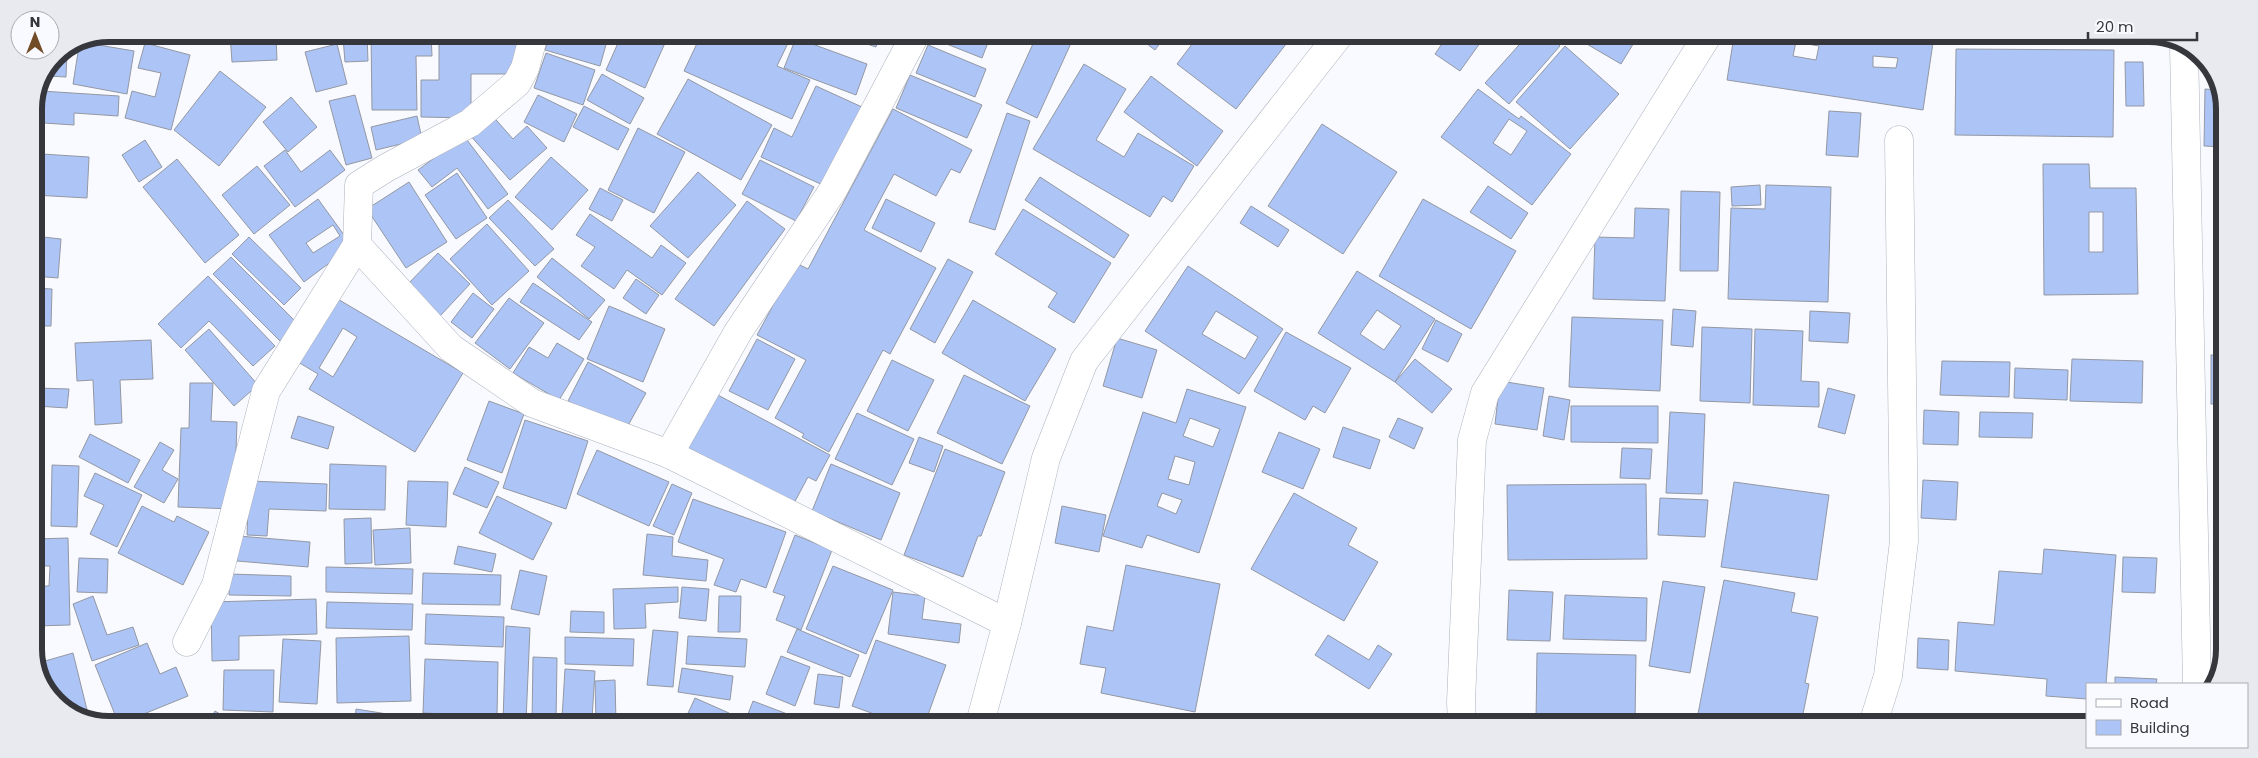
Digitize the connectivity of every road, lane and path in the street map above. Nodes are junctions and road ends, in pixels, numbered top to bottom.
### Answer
1 (532, 42) edge
2 (911, 42) edge
3 (1334, 42) edge
4 (1703, 42) edge
5 (2184, 53) edge
6 (1900, 140) dead end
7 (357, 245) junction
8 (669, 454) junction
9 (1007, 624) junction
10 (187, 642) dead end
11 (2197, 683) edge
12 (982, 716) edge
13 (1462, 716) edge
14 (1876, 716) edge

1 - 7 street
2 - 8 street
3 - 9 street
4 - 13 street
5 - 11 street
6 - 14 street
7 - 8 street
7 - 10 street
8 - 9 street
9 - 12 street

